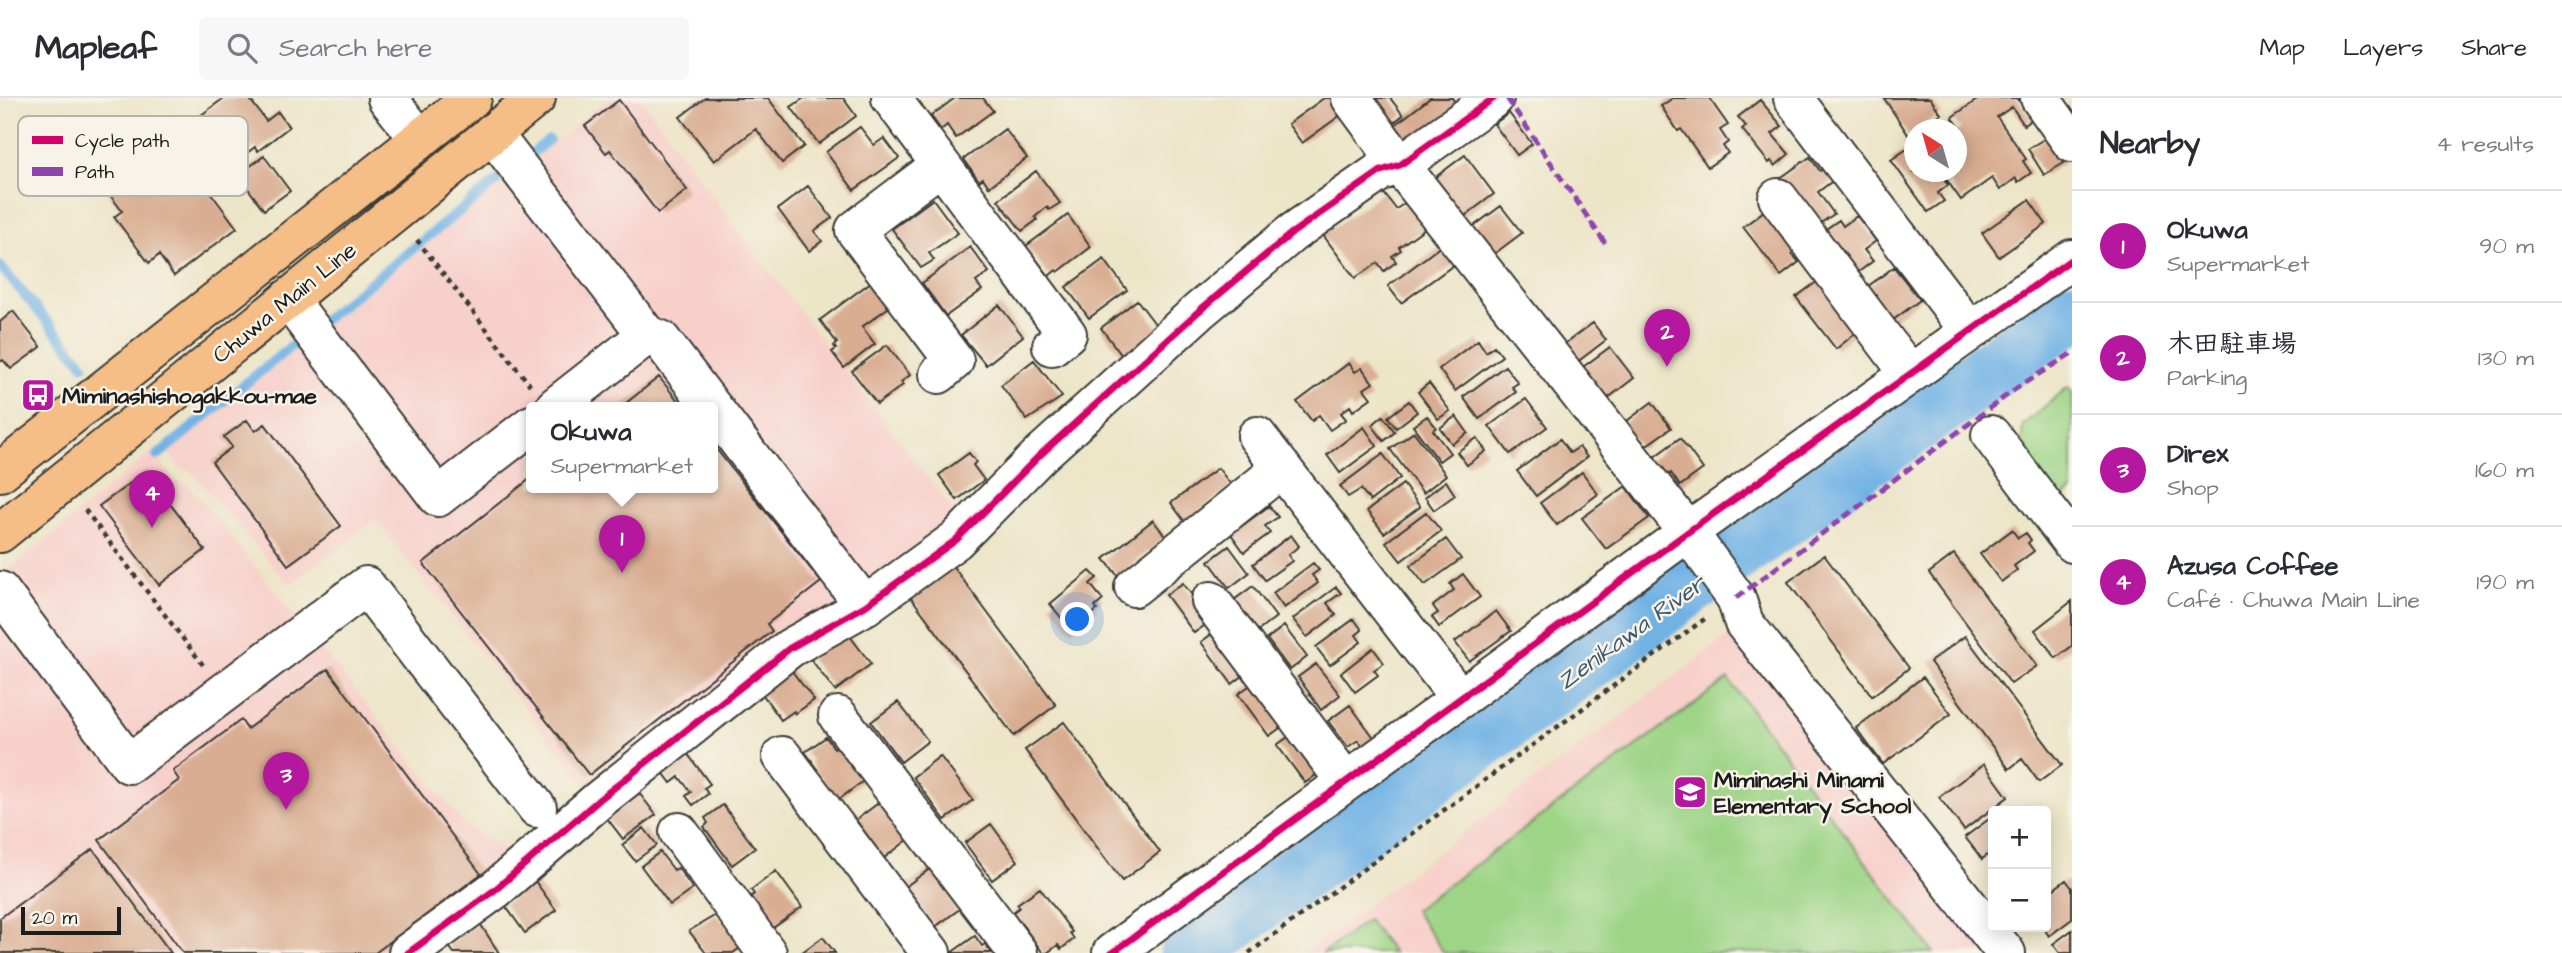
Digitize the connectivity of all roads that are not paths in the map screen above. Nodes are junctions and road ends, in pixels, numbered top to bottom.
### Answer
1 (387, 98) edge
2 (472, 98) edge
3 (536, 98) edge
4 (891, 98) edge
5 (1351, 98) edge
6 (1494, 98) edge
7 (1793, 98) edge
8 (2040, 98) edge
9 (420, 139) junction
10 (2072, 143) edge
11 (509, 155) junction
12 (941, 165) junction
13 (1400, 165) junction
14 (1778, 198) dead end
15 (2072, 259) edge
16 (303, 320) junction
17 (1969, 330) junction
18 (647, 335) junction
19 (1052, 346) dead end
20 (1909, 373) junction
21 (939, 374) dead end
22 (543, 397) edge
23 (709, 402) edge
24 (718, 414) edge
25 (526, 429) edge
26 (1990, 435) dead end
27 (1257, 436) dead end
28 (1282, 468) junction
29 (0, 472) edge
30 (0, 533) edge
31 (1693, 539) junction
32 (2072, 543) edge
33 (1134, 587) dead end
34 (0, 591) edge
35 (1211, 601) dead end
36 (865, 607) junction
37 (1460, 699) junction
38 (838, 716) dead end
39 (782, 756) dead end
40 (1346, 782) junction
41 (537, 807) dead end
42 (679, 832) dead end
43 (408, 953) edge
44 (767, 953) edge
45 (931, 953) edge
46 (1018, 953) edge
47 (1112, 953) edge
48 (2006, 953) edge

1 - 9 street
2 - 9 main road, Chuwa Main Line
3 - 11 main road, Chuwa Main Line
4 - 12 street
5 - 13 street
6 - 13 street
7 - 17 street
8 - 10 street
9 - 29 main road, Chuwa Main Line
11 - 16 main road, Chuwa Main Line
11 - 18 street
12 - 19 street
12 - 21 street
13 - 31 street
13 - 36 street
14 - 20 street
15 - 17 street
16 - 25 street
16 - 30 main road, Chuwa Main Line
17 - 20 street
18 - 22 street
18 - 23 street
20 - 31 street
24 - 36 street
26 - 32 street
27 - 28 street
28 - 33 street
28 - 37 street
31 - 37 street
31 - 48 street
34 - 41 street
35 - 40 street
36 - 43 street
37 - 40 street
38 - 46 street
39 - 45 street
40 - 47 street
42 - 44 street

